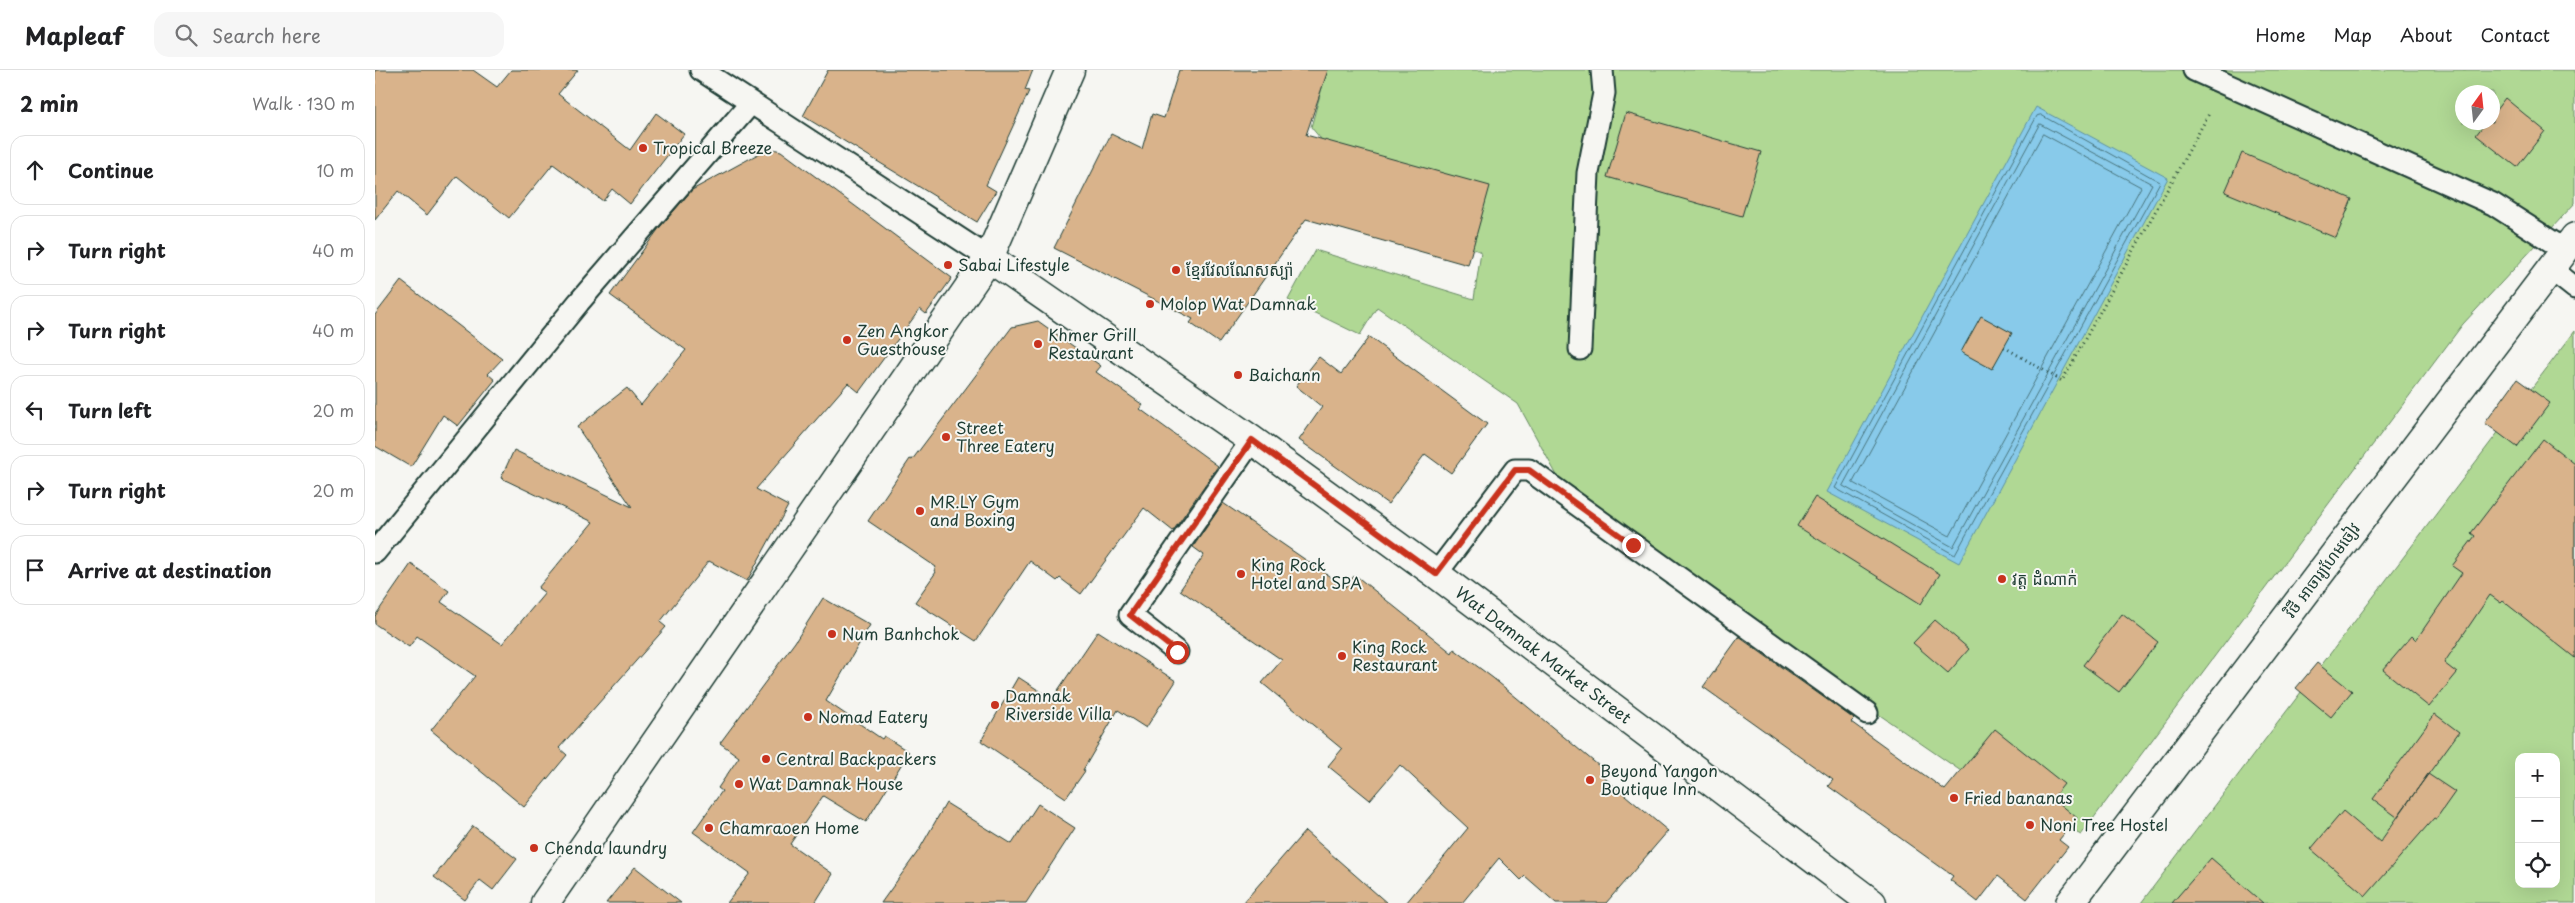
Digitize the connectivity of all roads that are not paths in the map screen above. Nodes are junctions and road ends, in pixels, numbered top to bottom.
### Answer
1 (701, 70) edge
2 (1070, 70) edge
3 (1602, 70) edge
4 (2194, 70) edge
5 (751, 102) junction
6 (2564, 252) edge
7 (989, 258) junction
8 (2575, 288) edge
9 (1581, 349) dead end
10 (1252, 440) junction
11 (375, 552) edge
12 (1436, 574) junction
13 (1177, 652) dead end
14 (1867, 713) dead end
15 (545, 903) edge
16 (1872, 903) edge
17 (2070, 903) edge

1 - 5 lane
2 - 7 street
3 - 9 lane
4 - 6 lane
5 - 7 lane
5 - 11 lane
6 - 8 lane
6 - 17 street, វិថី អាចារ្យហែមចៀវ
7 - 10 street, Wat Damnak Market Street
7 - 15 street
10 - 12 street, Wat Damnak Market Street
10 - 13 lane
12 - 14 lane
12 - 16 street, Wat Damnak Market Street

